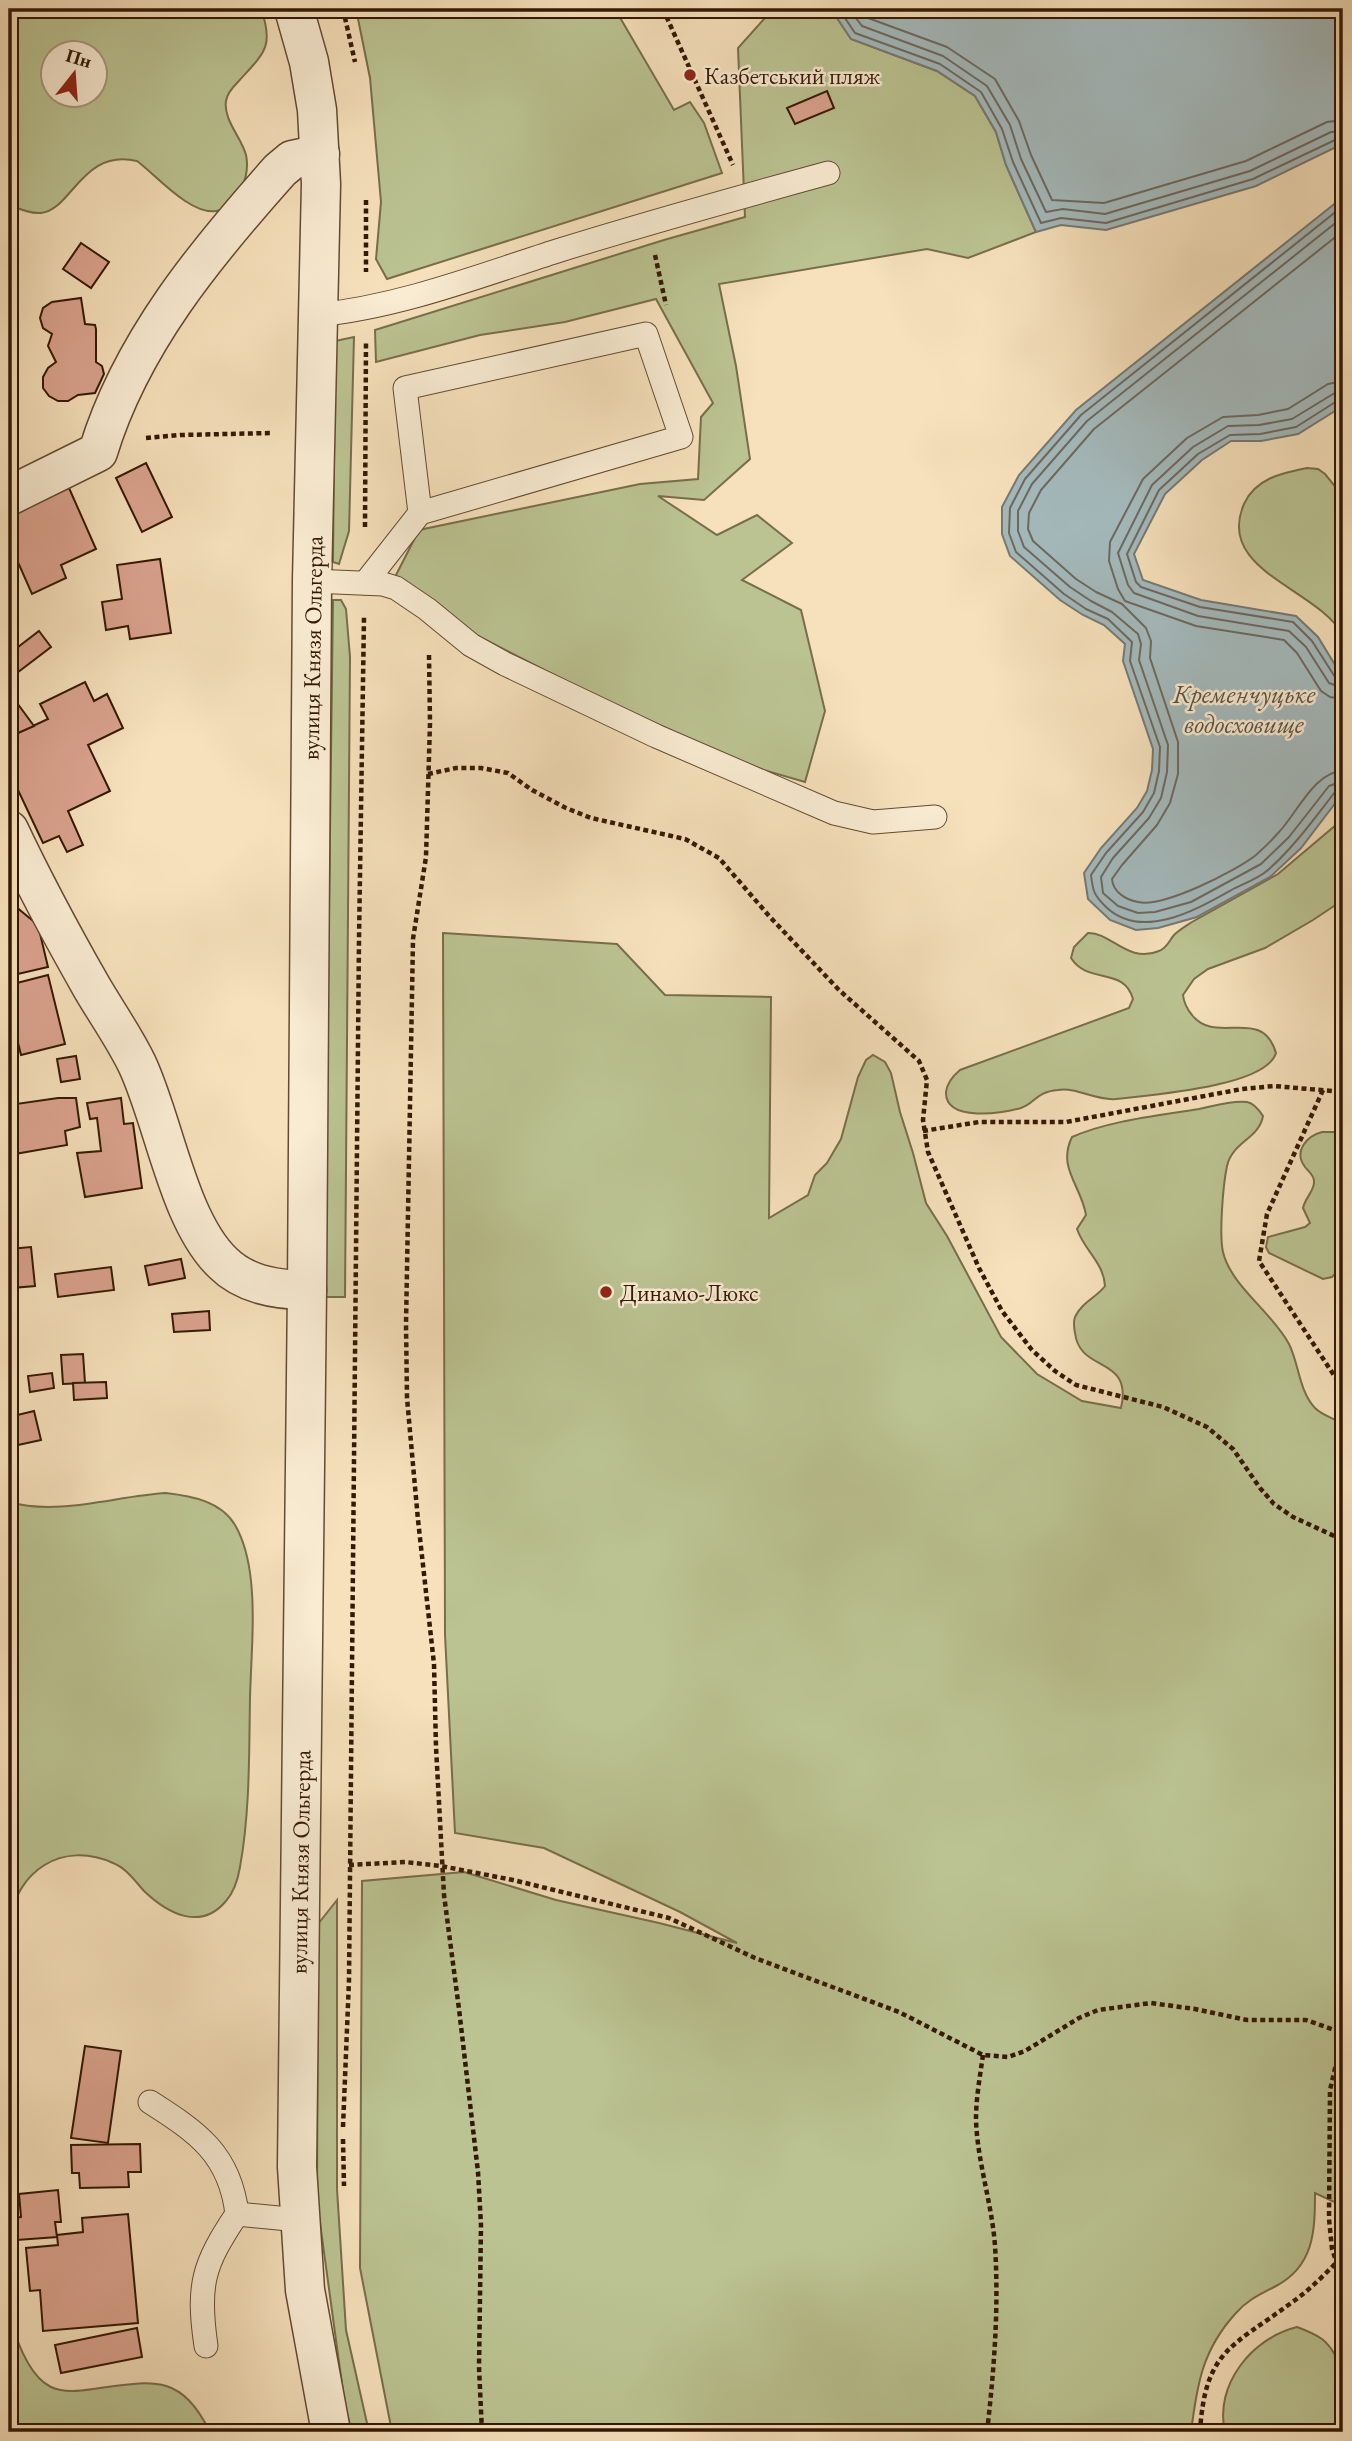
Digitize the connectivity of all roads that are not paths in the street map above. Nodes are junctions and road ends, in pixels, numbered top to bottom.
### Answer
1 (294, 9) edge
2 (320, 154) junction
3 (828, 173) dead end
4 (317, 315) junction
5 (9, 496) edge
6 (420, 513) junction
7 (313, 582) junction
8 (365, 583) junction
9 (935, 817) dead end
10 (9, 830) edge
11 (307, 1290) junction
12 (150, 2102) dead end
13 (237, 2214) junction
14 (299, 2220) junction
15 (206, 2346) dead end
16 (331, 2432) edge

1 - 2 street, вулиця Князя Ольгерда
2 - 4 street, вулиця Князя Ольгерда
2 - 5 street
3 - 4 lane
4 - 7 street, вулиця Князя Ольгерда
6 - 6 lane
6 - 8 lane
7 - 8 lane
7 - 11 street, вулиця Князя Ольгерда
8 - 9 lane
10 - 11 street
11 - 14 street, вулиця Князя Ольгерда
12 - 13 lane
13 - 14 lane
13 - 15 lane
14 - 16 street, вулиця Князя Ольгерда

